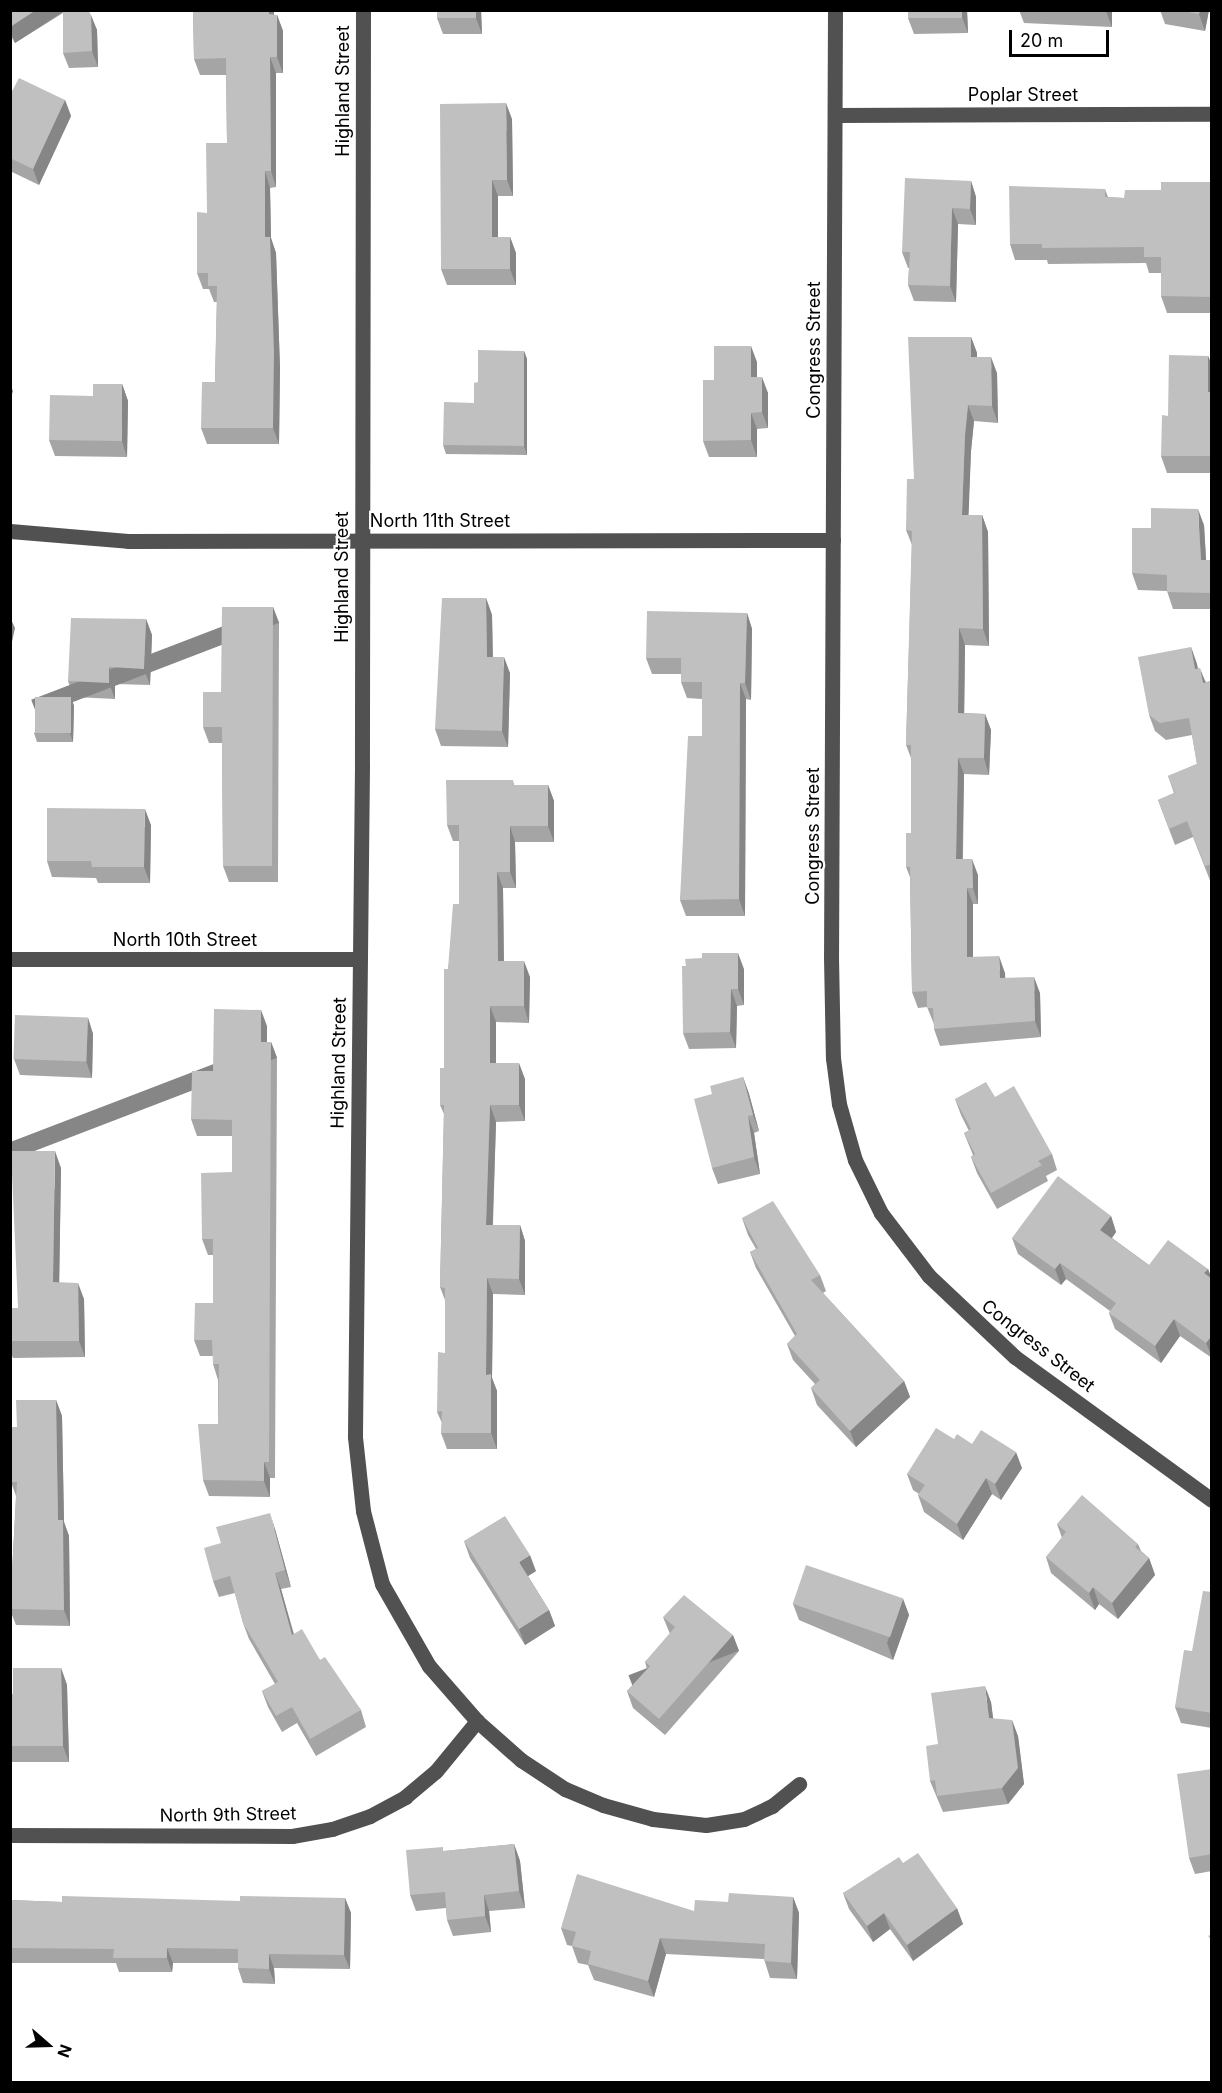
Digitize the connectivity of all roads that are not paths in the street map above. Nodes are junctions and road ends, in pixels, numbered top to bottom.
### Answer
1 (363, 10) edge
2 (835, 10) edge
3 (1212, 114) edge
4 (834, 115) junction
5 (10, 531) edge
6 (833, 540) junction
7 (362, 541) junction
8 (10, 959) edge
9 (359, 959) junction
10 (1212, 1500) edge
11 (477, 1721) junction
12 (799, 1784) dead end
13 (10, 1835) edge

1 - 7 street, Highland Street
2 - 4 street, Congress Street
3 - 4 street, Poplar Street
4 - 6 street, Congress Street
5 - 7 street, North 11th Street
6 - 7 street, North 11th Street
6 - 10 street, Congress Street
7 - 9 street, Highland Street
8 - 9 street, North 10th Street
9 - 11 street, Highland Street
11 - 12 street, Highland Street
11 - 13 street, North 9th Street

